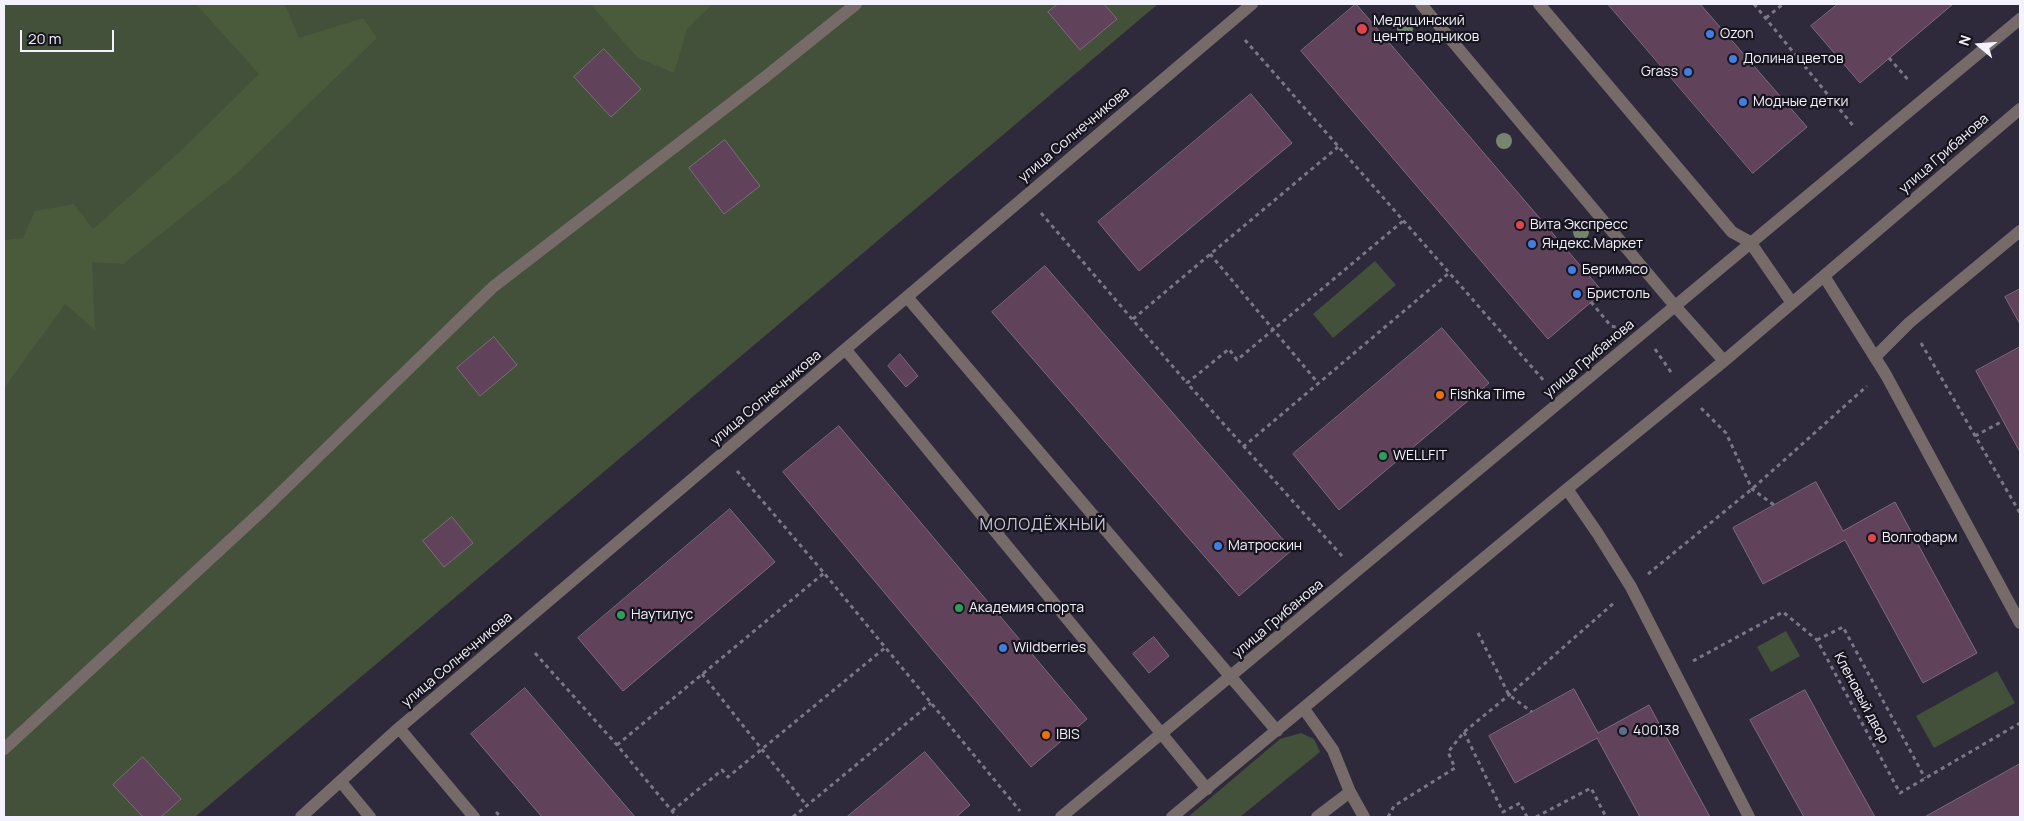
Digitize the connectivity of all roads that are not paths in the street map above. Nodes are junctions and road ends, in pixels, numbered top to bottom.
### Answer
1 (856, 4) edge
2 (1252, 4) edge
3 (1421, 4) edge
4 (1540, 4) edge
5 (2020, 19) edge
6 (2020, 109) edge
7 (2020, 231) edge
8 (1750, 242) junction
9 (1824, 276) junction
10 (907, 297) junction
11 (1792, 303) junction
12 (1675, 306) junction
13 (846, 350) junction
14 (1875, 357) junction
15 (1724, 361) junction
16 (1567, 489) junction
17 (2020, 623) edge
18 (1232, 677) junction
19 (1304, 709) junction
20 (399, 728) junction
21 (1277, 731) junction
22 (1162, 734) junction
23 (4, 749) edge
24 (341, 782) junction
25 (1207, 789) junction
26 (1350, 792) junction
27 (301, 817) edge
28 (370, 817) edge
29 (474, 817) edge
30 (1061, 817) edge
31 (1172, 817) edge
32 (1317, 817) edge
33 (1364, 817) edge
34 (1749, 817) edge

1 - 23 street
2 - 10 street, улица Солнечникова
3 - 12 street
4 - 8 street
5 - 8 street, улица Грибанова
6 - 9 street, улица Грибанова
7 - 14 street
8 - 11 street
8 - 12 street, улица Грибанова
9 - 11 street, улица Грибанова
9 - 14 street
10 - 13 street, улица Солнечникова
10 - 18 street
11 - 15 street, улица Грибанова
12 - 15 street
12 - 18 street, улица Грибанова
13 - 20 street, улица Солнечникова
13 - 22 street
14 - 17 street
15 - 16 street, улица Грибанова
16 - 19 street, улица Грибанова
16 - 34 street
18 - 21 street
18 - 22 street, улица Грибанова
19 - 21 street, улица Грибанова
19 - 26 street
20 - 24 street, улица Солнечникова
20 - 29 street
21 - 25 street, улица Грибанова
22 - 25 street
22 - 30 street, улица Грибанова
24 - 27 street, улица Солнечникова
24 - 28 street
25 - 31 street, улица Грибанова
26 - 32 street
26 - 33 street

